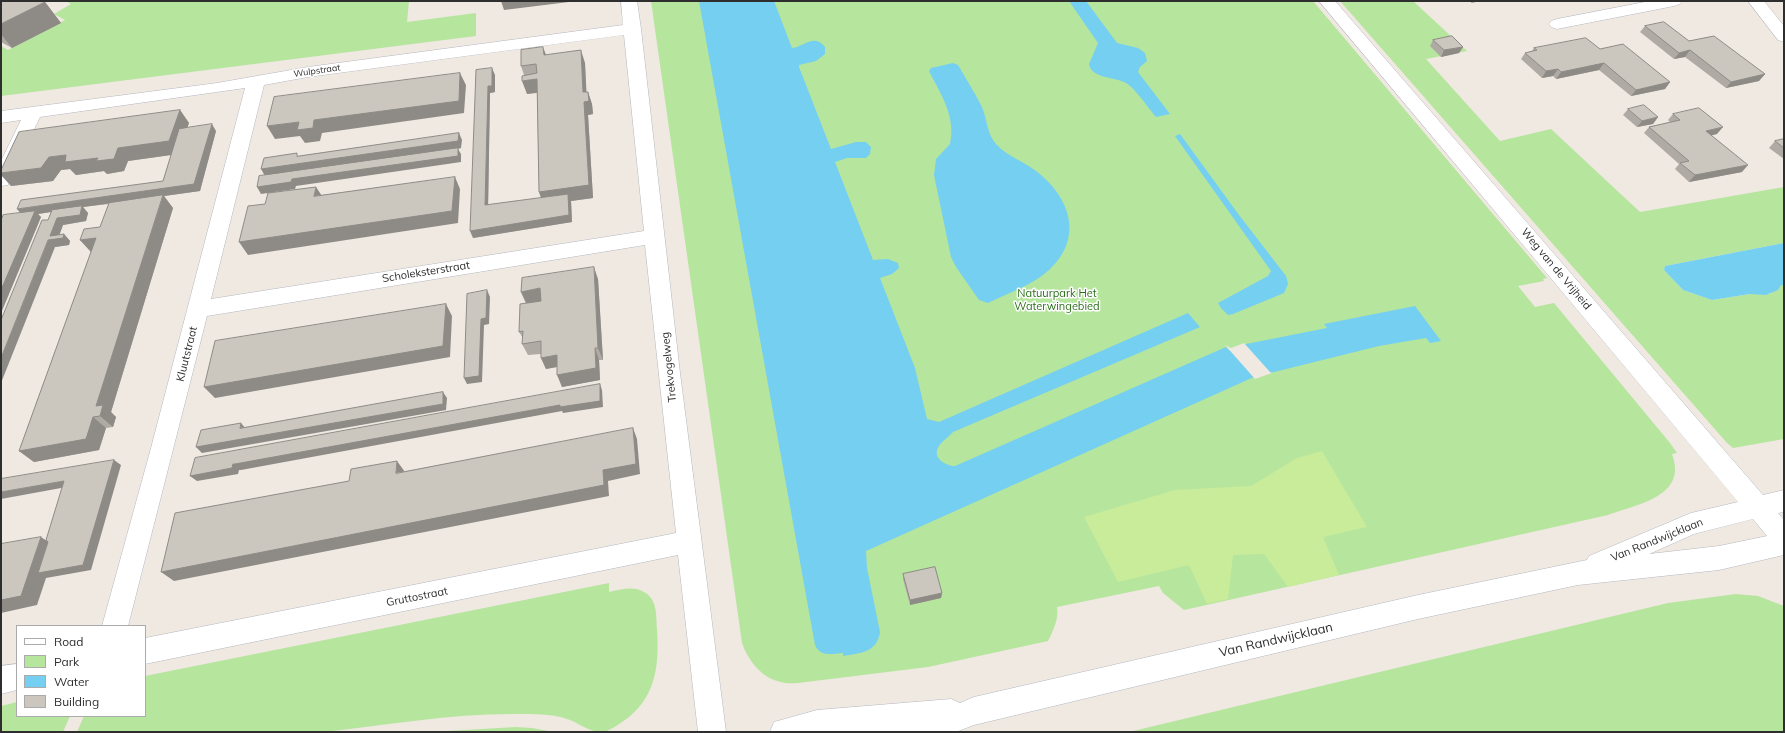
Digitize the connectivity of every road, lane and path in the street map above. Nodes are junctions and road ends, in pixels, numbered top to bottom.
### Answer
1 (629, 1) edge
2 (1327, 1) edge
3 (1674, 1) edge
4 (1756, 1) edge
5 (1557, 24) dead end
6 (633, 29) junction
7 (1784, 37) edge
8 (256, 81) junction
9 (33, 113) junction
10 (1, 117) edge
11 (1, 180) edge
12 (655, 236) junction
13 (198, 309) junction
14 (1784, 501) edge
15 (1758, 508) junction
16 (1784, 538) edge
17 (689, 542) junction
18 (1784, 544) edge
19 (1578, 573) junction
20 (115, 625) edge
21 (146, 651) edge
22 (16, 677) edge
23 (1, 680) edge
24 (974, 711) junction
25 (712, 732) edge
26 (784, 732) edge
27 (920, 732) edge

1 - 6 street, Trekvogelweg
2 - 15 street, Weg van de Vrijheid
3 - 5 street
4 - 7 street
6 - 8 street, Wulpstraat
6 - 12 street, Trekvogelweg
8 - 9 street, Wulpstraat
8 - 13 street, Kluutstraat
9 - 10 street, Wulpstraat
9 - 11 street
12 - 13 street, Scholeksterstraat
12 - 17 street, Trekvogelweg
13 - 20 street, Kluutstraat
14 - 15 street, Van Randwijcklaan
15 - 16 street, Weg van de Vrijheid
15 - 19 street, Van Randwijcklaan
17 - 21 street, Gruttostraat
17 - 25 street, Trekvogelweg
18 - 19 street, Van Randwijcklaan
19 - 24 street, Van Randwijcklaan
22 - 23 street
24 - 26 street, Van Randwijcklaan
24 - 27 street, Van Randwijcklaan

